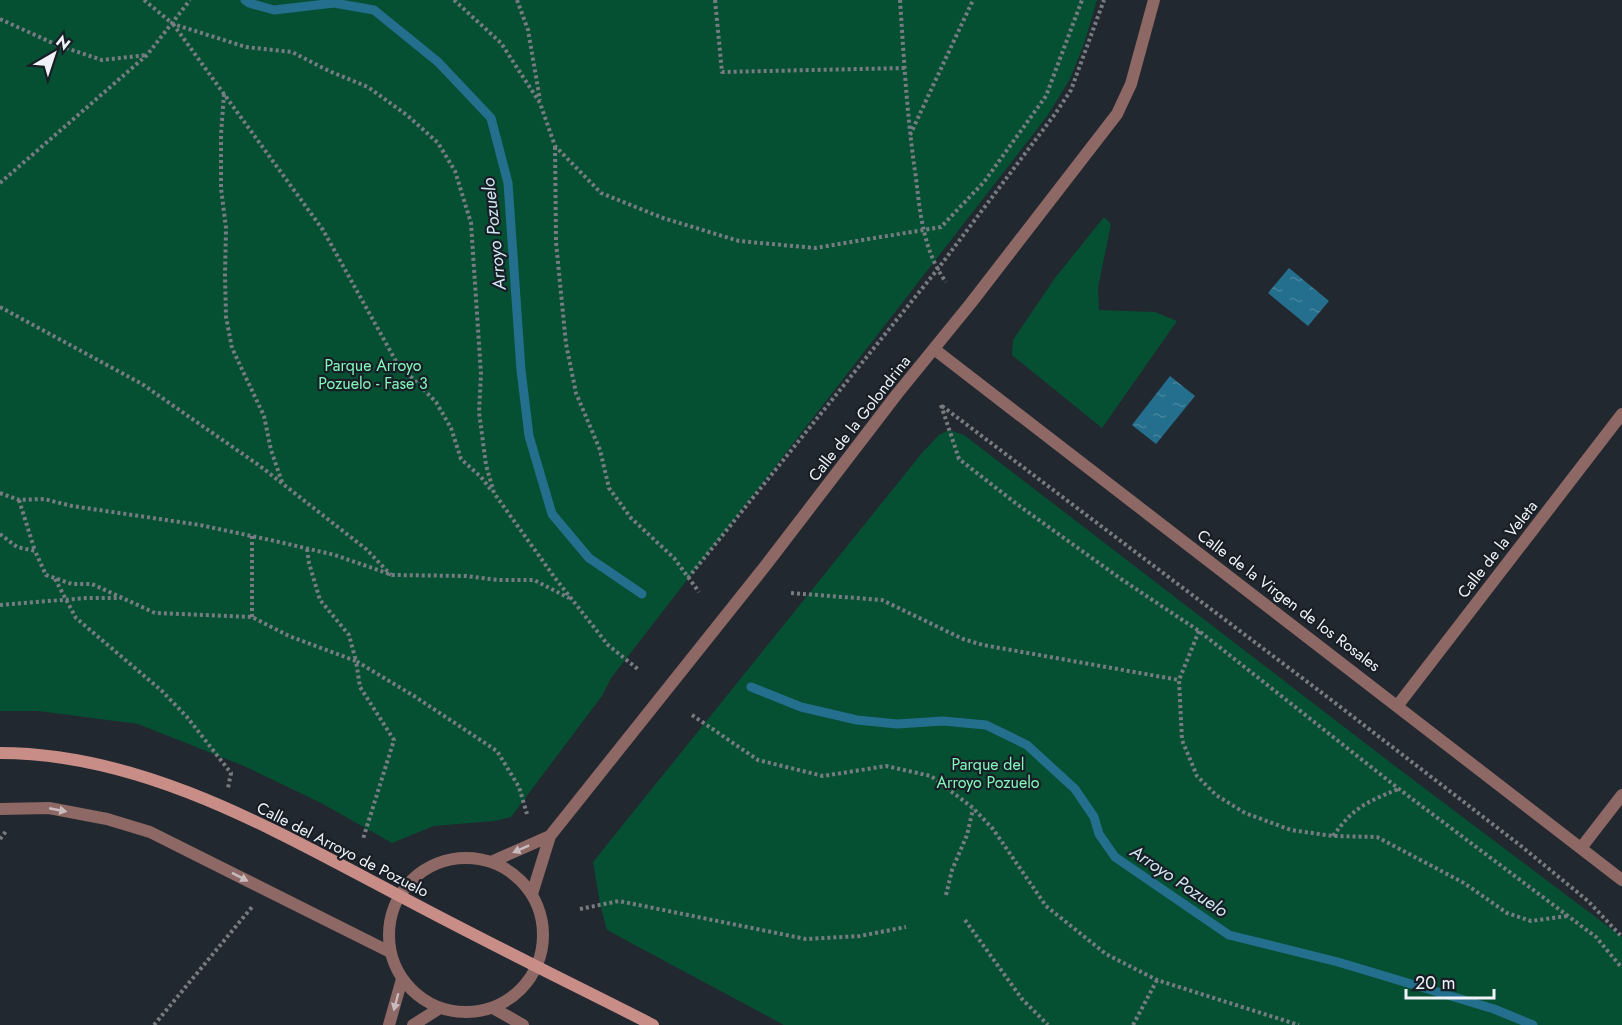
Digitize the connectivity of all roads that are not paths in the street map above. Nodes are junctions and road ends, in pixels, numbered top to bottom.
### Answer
1 (1154, 0) edge
2 (934, 349) junction
3 (1622, 414) edge
4 (1398, 705) junction
5 (0, 753) edge
6 (1622, 795) edge
7 (0, 809) edge
8 (550, 836) junction
9 (1581, 848) junction
10 (491, 862) junction
11 (1622, 880) edge
12 (532, 894) junction
13 (399, 896) junction
14 (390, 951) junction
15 (537, 966) junction
16 (402, 979) junction
17 (440, 1008) junction
18 (493, 1008) junction
19 (389, 1025) edge
20 (413, 1025) edge
21 (523, 1025) edge
22 (653, 1025) edge

1 - 2 street, Calle de la Golondrina
2 - 4 street, Calle de la Virgen de los Rosales
2 - 8 street, Calle de la Golondrina
3 - 4 street, Calle de la Veleta
4 - 9 street, Calle de la Virgen de los Rosales
5 - 13 main road, Calle del Arroyo de Pozuelo
6 - 9 street
7 -> 14 street
8 -> 10 street, Calle de la Golondrina
8 - 12 street, Calle de la Golondrina
9 - 11 street, Calle de la Virgen de los Rosales
10 - 12 street
10 - 13 street
12 - 15 street
13 - 14 street
13 - 15 main road, Calle del Arroyo de Pozuelo
14 - 16 street
15 - 18 street
15 - 22 main road, Calle del Arroyo de Pozuelo
16 - 17 street
16 -> 19 street
17 - 18 street
17 - 20 street
18 - 21 street

